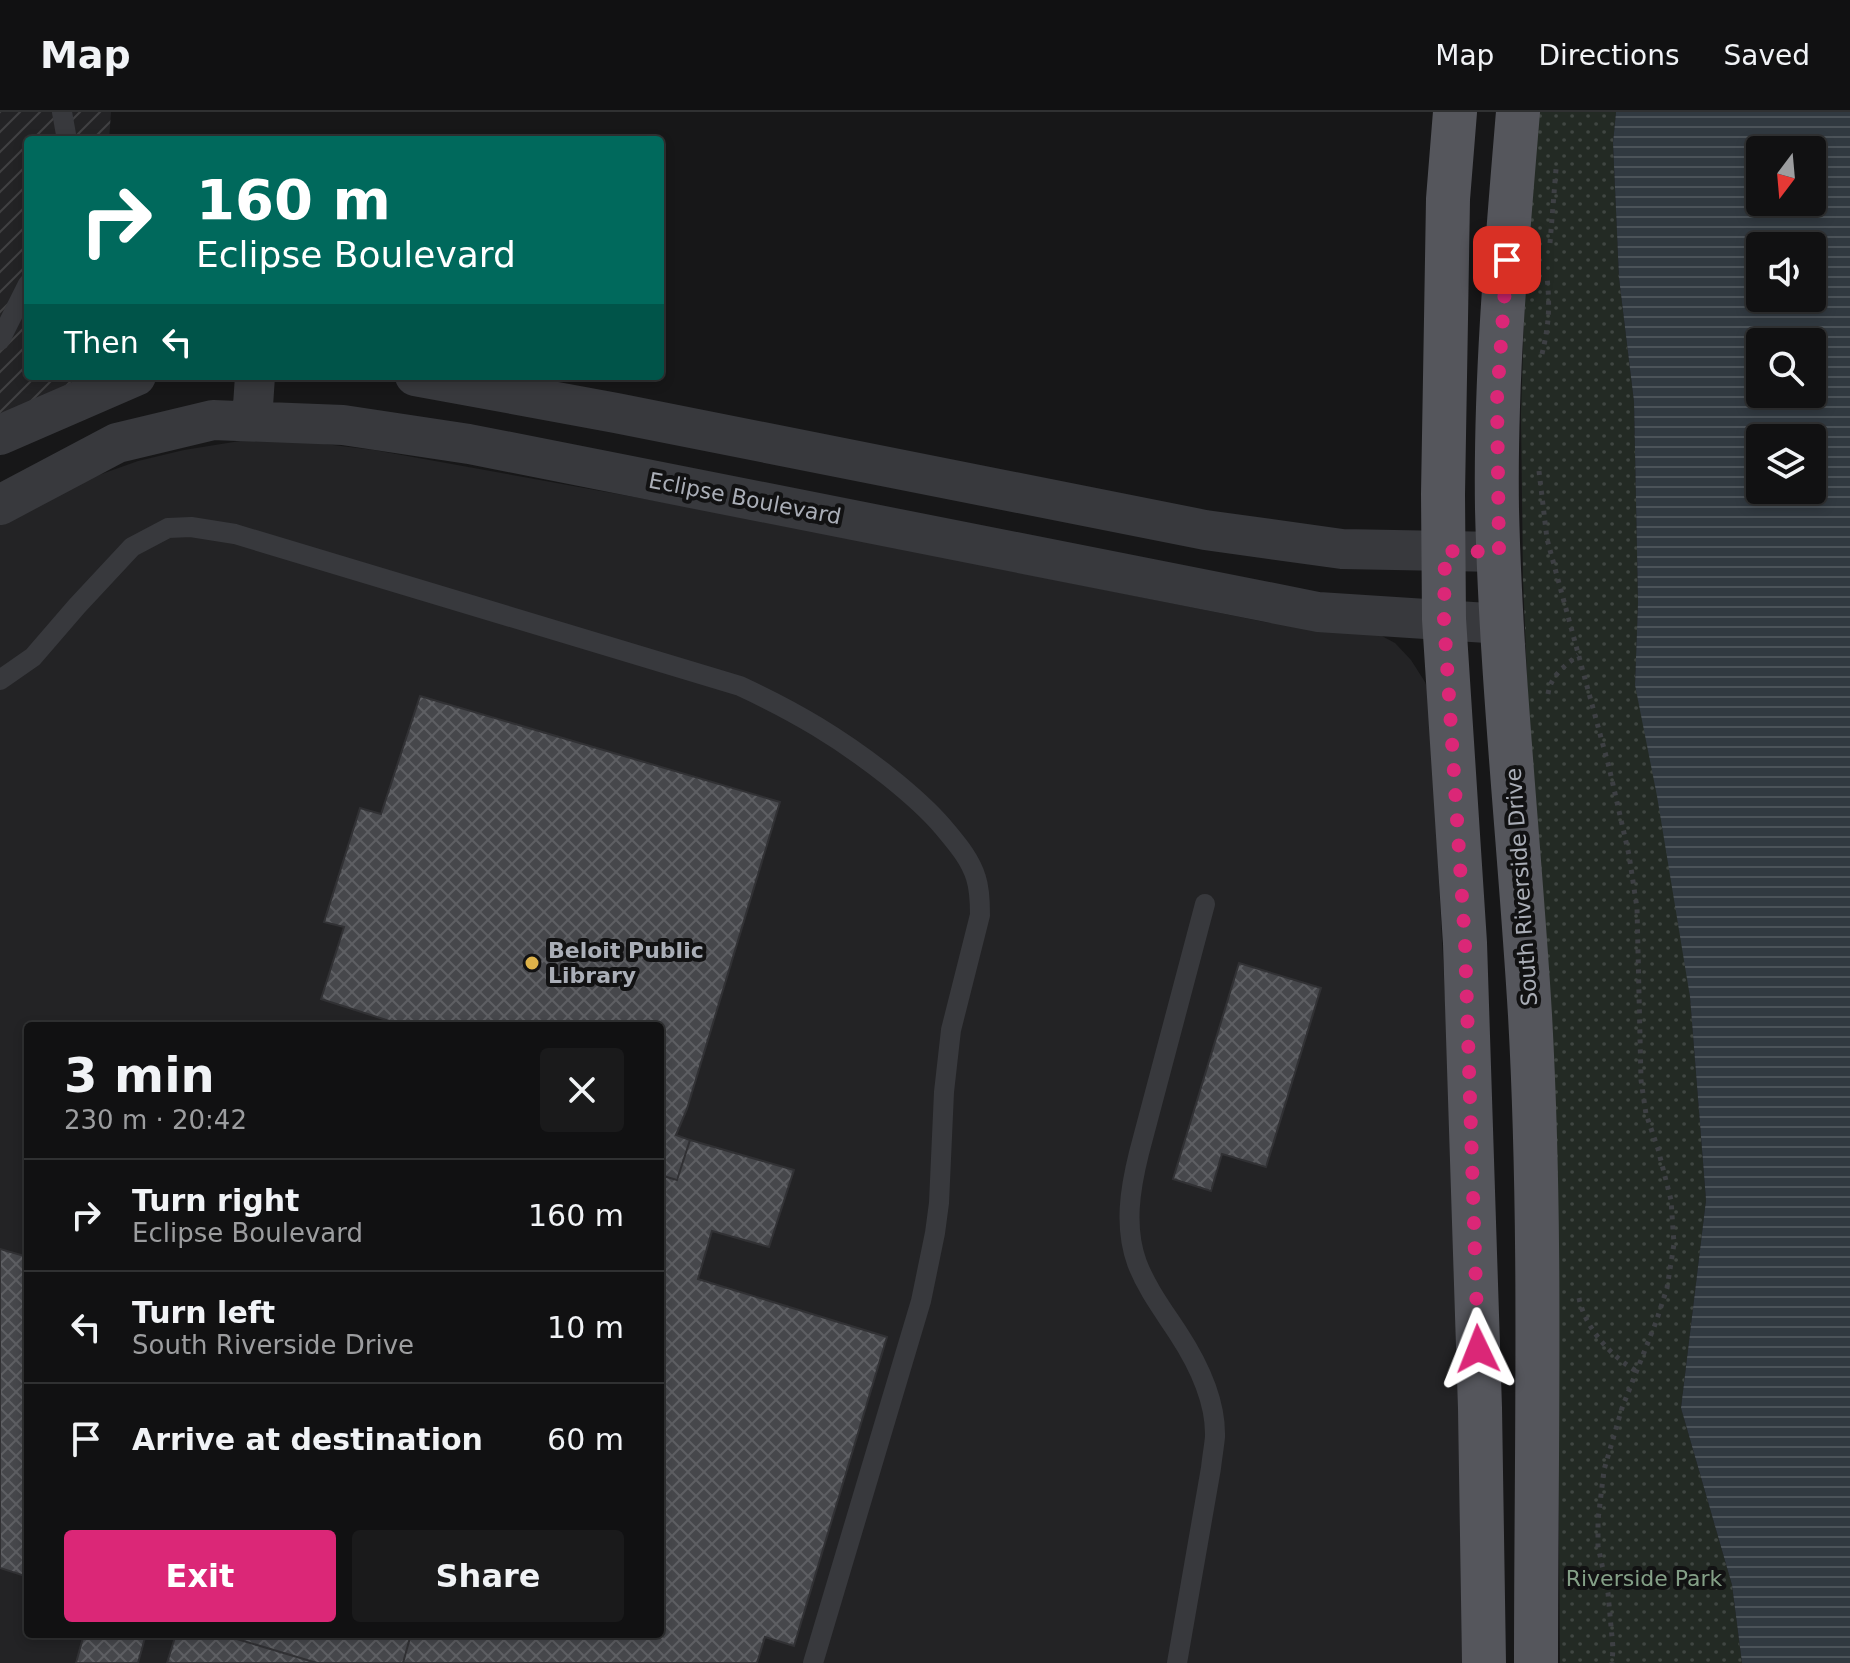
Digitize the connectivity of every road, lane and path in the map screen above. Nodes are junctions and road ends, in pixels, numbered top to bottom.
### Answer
1 (62, 112) edge
2 (1455, 112) edge
3 (1518, 112) edge
4 (66, 136) edge
5 (1556, 167) dead end
6 (1549, 246) dead end
7 (1547, 273) dead end
8 (24, 292) edge
9 (0, 340) edge
10 (1540, 362) dead end
11 (127, 380) edge
12 (255, 380) edge
13 (437, 380) edge
14 (252, 421) junction
15 (0, 435) edge
16 (1539, 470) dead end
17 (0, 505) edge
18 (1445, 551) junction
19 (1499, 552) junction
20 (1444, 619) junction
21 (1503, 624) junction
22 (1578, 655) junction
23 (0, 680) edge
24 (1548, 695) dead end
25 (1205, 904) dead end
26 (1578, 1295) dead end
27 (1636, 1371) junction
28 (813, 1663) edge
29 (1177, 1663) edge
30 (1484, 1663) edge
31 (1536, 1663) edge
32 (1612, 1663) edge

1 - 4 lane
2 - 18 main road
3 - 19 main road, South Riverside Drive
5 - 6 path
7 - 10 path
8 - 9 lane
11 - 15 street
12 - 14 street
13 - 18 street
14 - 17 street, Eclipse Boulevard
14 - 20 street, Eclipse Boulevard
16 - 22 path
18 - 19 street
18 - 20 main road
19 - 21 main road, South Riverside Drive
20 - 21 street, Eclipse Boulevard
20 - 30 main road
21 - 31 main road, South Riverside Drive
22 - 24 path
22 - 27 path
23 - 28 lane
25 - 29 lane
26 - 27 path
27 - 32 path

